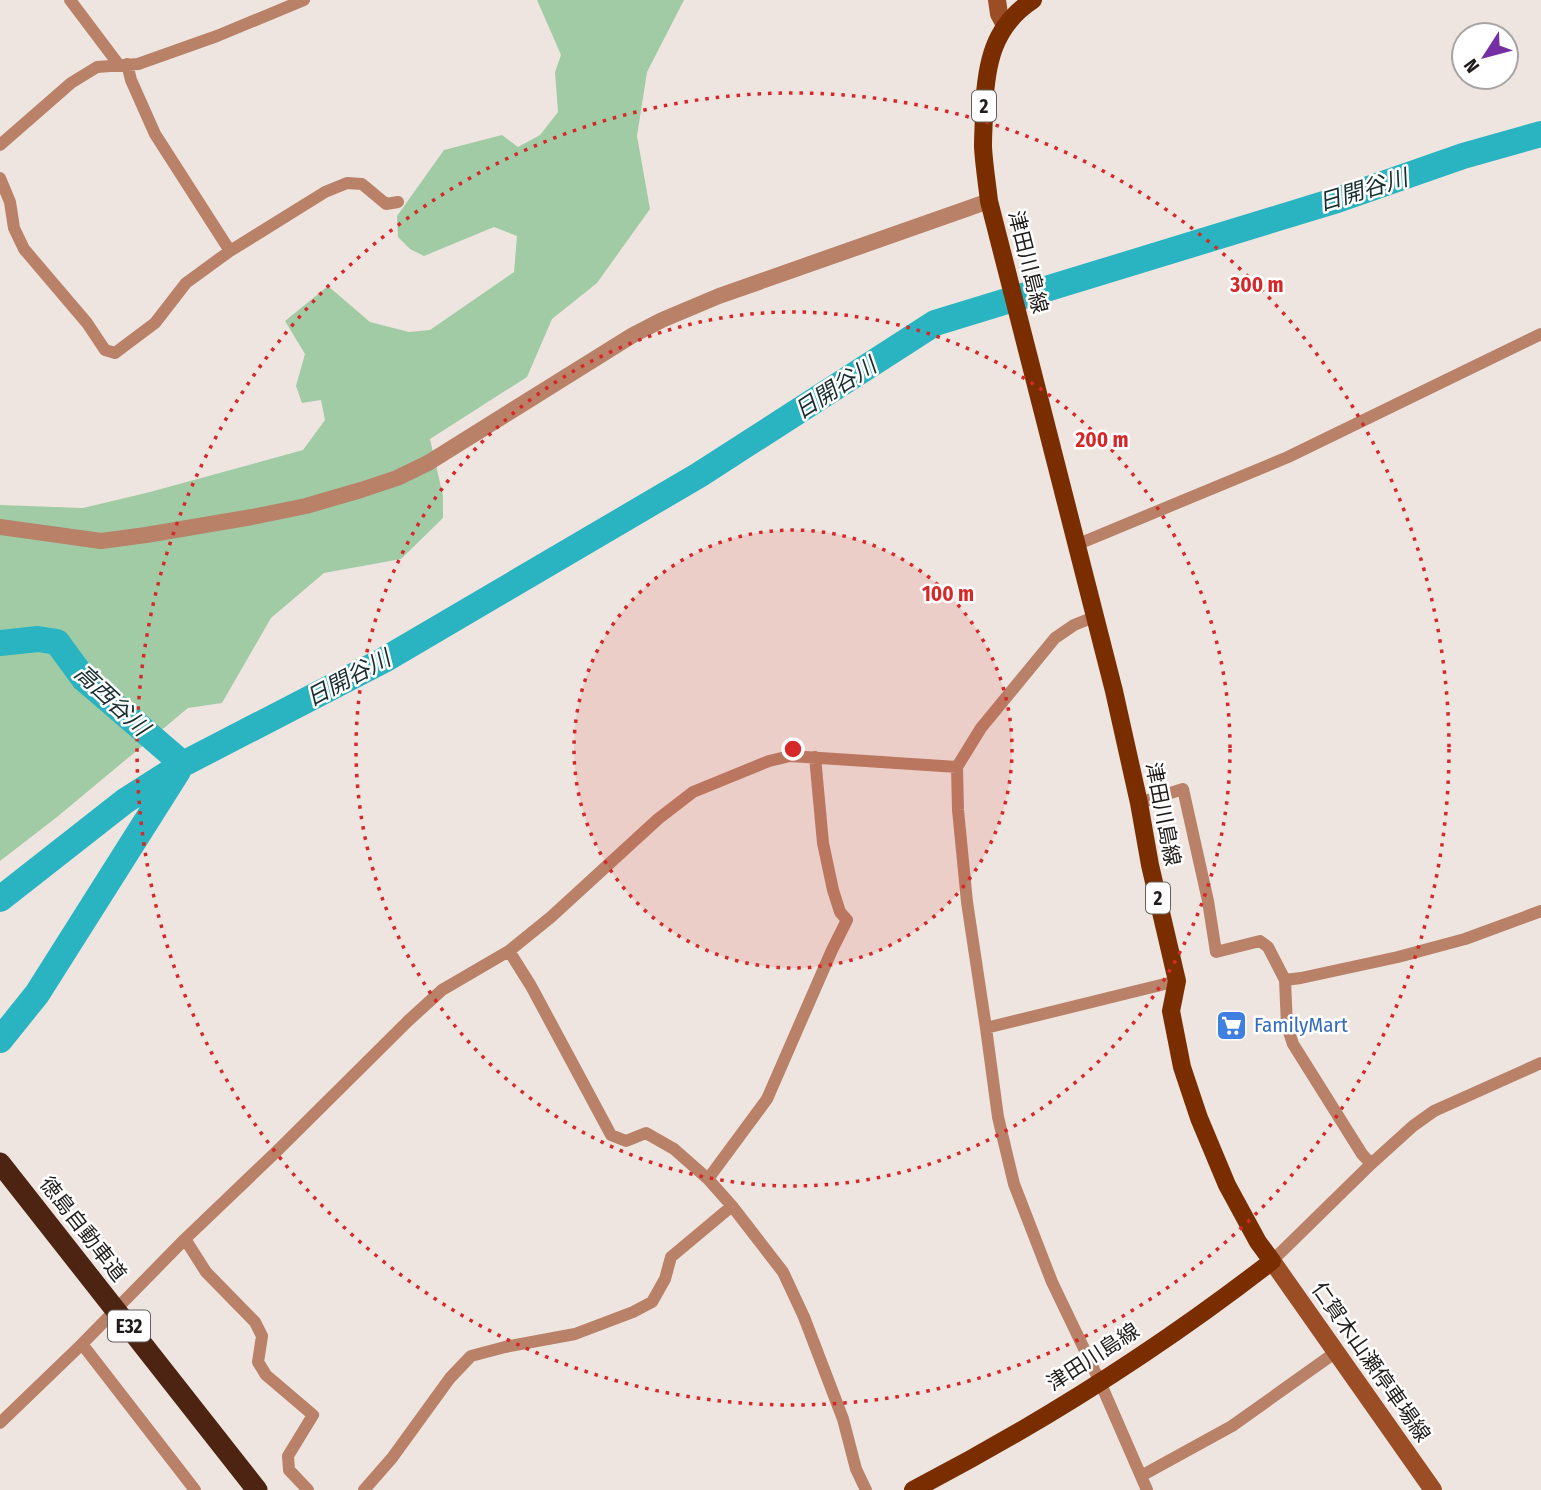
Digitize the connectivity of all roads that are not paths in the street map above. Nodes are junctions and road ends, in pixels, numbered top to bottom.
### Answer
1 (70, 0) edge
2 (304, 0) edge
3 (997, 0) edge
4 (1033, 0) edge
5 (1005, 25) junction
6 (123, 65) junction
7 (0, 145) edge
8 (0, 178) edge
9 (989, 201) junction
10 (398, 202) dead end
11 (230, 251) junction
12 (1541, 334) edge
13 (0, 527) edge
14 (1076, 545) junction
15 (1094, 617) junction
16 (816, 758) junction
17 (957, 767) junction
18 (1139, 803) junction
19 (1541, 911) edge
20 (509, 951) junction
21 (1285, 980) junction
22 (1177, 981) junction
23 (986, 1028) junction
24 (1541, 1063) edge
25 (0, 1163) edge
26 (1371, 1164) junction
27 (708, 1179) junction
28 (732, 1206) junction
29 (185, 1239) junction
30 (1272, 1261) junction
31 (82, 1344) junction
32 (1336, 1352) junction
33 (1100, 1381) junction
34 (0, 1423) edge
35 (1141, 1476) junction
36 (195, 1490) edge
37 (257, 1490) edge
38 (308, 1490) edge
39 (364, 1490) edge
40 (866, 1490) edge
41 (913, 1490) edge
42 (1147, 1490) edge
43 (1433, 1490) edge

1 - 6 street
2 - 6 street
3 - 5 main road
4 - 5 main road, 津田川島線 / 2
5 - 9 main road, 津田川島線 / 2
6 - 7 street
6 - 11 street
8 - 11 street
9 - 13 street
9 - 14 main road, 津田川島線 / 2
10 - 11 street
12 - 14 street
14 - 15 main road, 津田川島線 / 2
15 - 17 street
15 - 18 main road, 津田川島線 / 2
16 - 17 street
16 - 20 street
16 - 27 street
17 - 23 street
18 - 21 street
18 - 22 main road, 津田川島線 / 2
19 - 21 street
20 - 27 street
20 - 29 street
21 - 26 street
22 - 23 street
22 - 30 main road, 津田川島線 / 2
23 - 33 street
24 - 26 street
25 - 37 highway, 徳島自動車道 / E32, bridge
26 - 30 street
27 - 28 street
28 - 39 street
28 - 40 street
29 - 31 street
29 - 38 street
30 - 32 main road, 仁賀木山瀬停車場線
30 - 33 main road, 津田川島線
31 - 34 street
31 - 36 street
32 - 35 street
32 - 43 main road, 仁賀木山瀬停車場線
33 - 35 street
33 - 41 main road, 津田川島線
35 - 42 street

